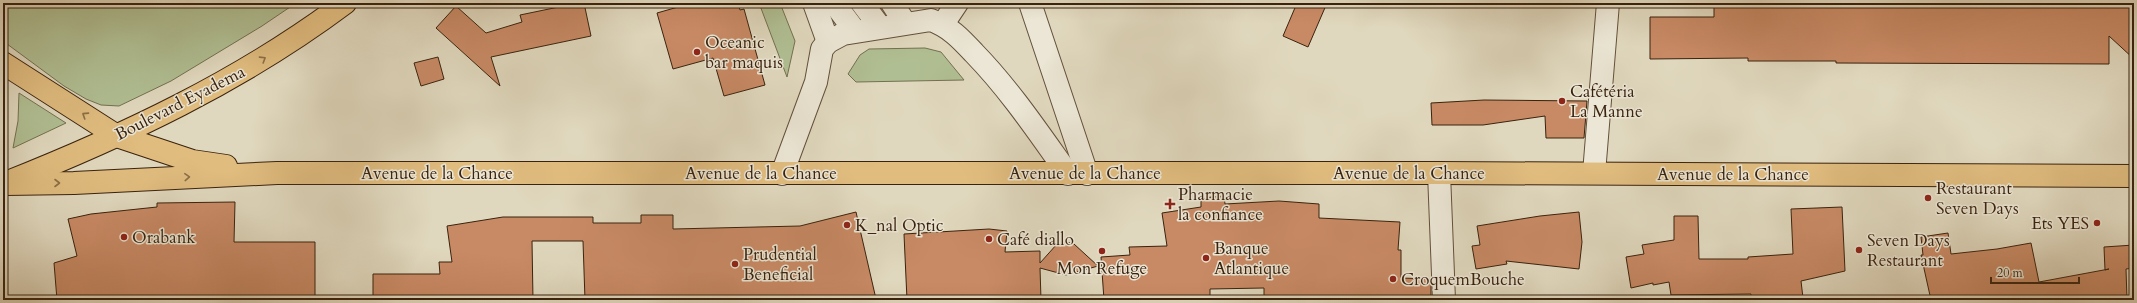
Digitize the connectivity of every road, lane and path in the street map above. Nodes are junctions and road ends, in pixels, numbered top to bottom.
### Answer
1 (346, 3) edge
2 (814, 3) edge
3 (834, 3) edge
4 (862, 3) edge
5 (892, 3) edge
6 (957, 3) edge
7 (1030, 3) edge
8 (1608, 3) edge
9 (905, 23) junction
10 (943, 24) junction
11 (880, 27) junction
12 (855, 31) junction
13 (828, 42) junction
14 (3, 63) edge
15 (117, 136) junction
16 (277, 173) junction
17 (1439, 173) junction
18 (1594, 173) junction
19 (782, 174) junction
20 (1078, 174) junction
21 (2134, 176) edge
22 (4, 184) edge
23 (1444, 300) edge

15 -> 1 main road, Boulevard Eyadema
2 - 13 street
3 - 12 street
4 - 11 street
5 - 9 street
6 - 10 street
7 - 20 street
8 - 18 street
9 - 10 street
9 - 11 street
10 - 20 street
11 - 12 street
12 - 13 street
13 - 19 street
15 -> 14 main road
15 - 16 main road
15 - 22 main road, Boulevard Eyadema
16 - 19 main road, Avenue de la Chance
22 -> 16 main road
17 - 18 main road, Avenue de la Chance
17 - 20 main road, Avenue de la Chance
17 - 23 street
18 - 21 main road, Avenue de la Chance
19 - 20 main road, Avenue de la Chance

